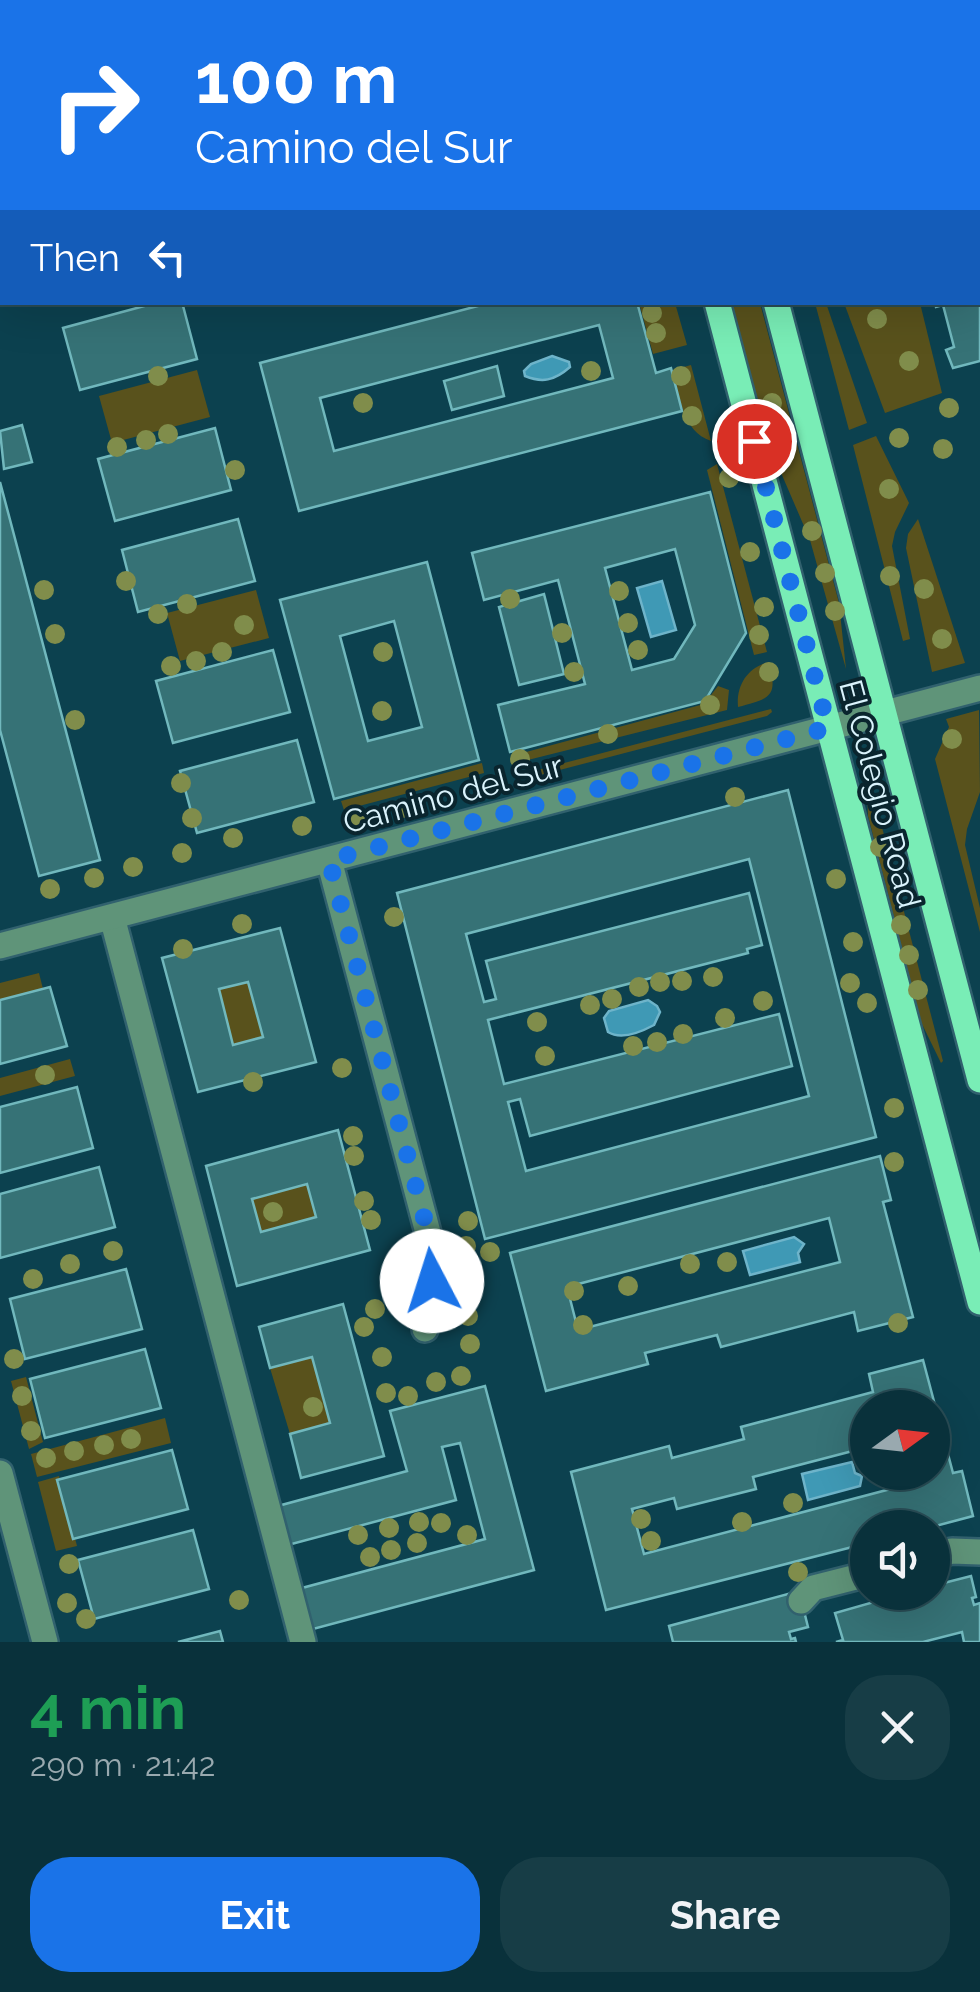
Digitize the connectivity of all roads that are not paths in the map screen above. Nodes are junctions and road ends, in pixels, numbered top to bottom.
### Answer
1 (719, 305) edge
2 (777, 305) edge
3 (980, 688) edge
4 (884, 713) junction
5 (828, 728) junction
6 (329, 860) junction
7 (112, 917) junction
8 (0, 946) edge
9 (980, 1080) edge
10 (980, 1302) edge
11 (425, 1329) dead end
12 (0, 1473) edge
13 (950, 1552) edge
14 (980, 1552) edge
15 (850, 1579) edge
16 (801, 1600) dead end
17 (45, 1642) edge
18 (303, 1642) edge

1 - 5 main road, El Colegio Road
2 - 4 main road, El Colegio Road
3 - 4 street, Camino del Sur
4 - 5 street, Camino del Sur
4 - 9 main road, El Colegio Road
5 - 6 street, Camino del Sur
5 - 10 main road, El Colegio Road
6 - 7 street, Camino del Sur
6 - 11 street
7 - 8 street, Camino del Sur
7 - 18 street
12 - 17 street
13 - 14 street
15 - 16 street

